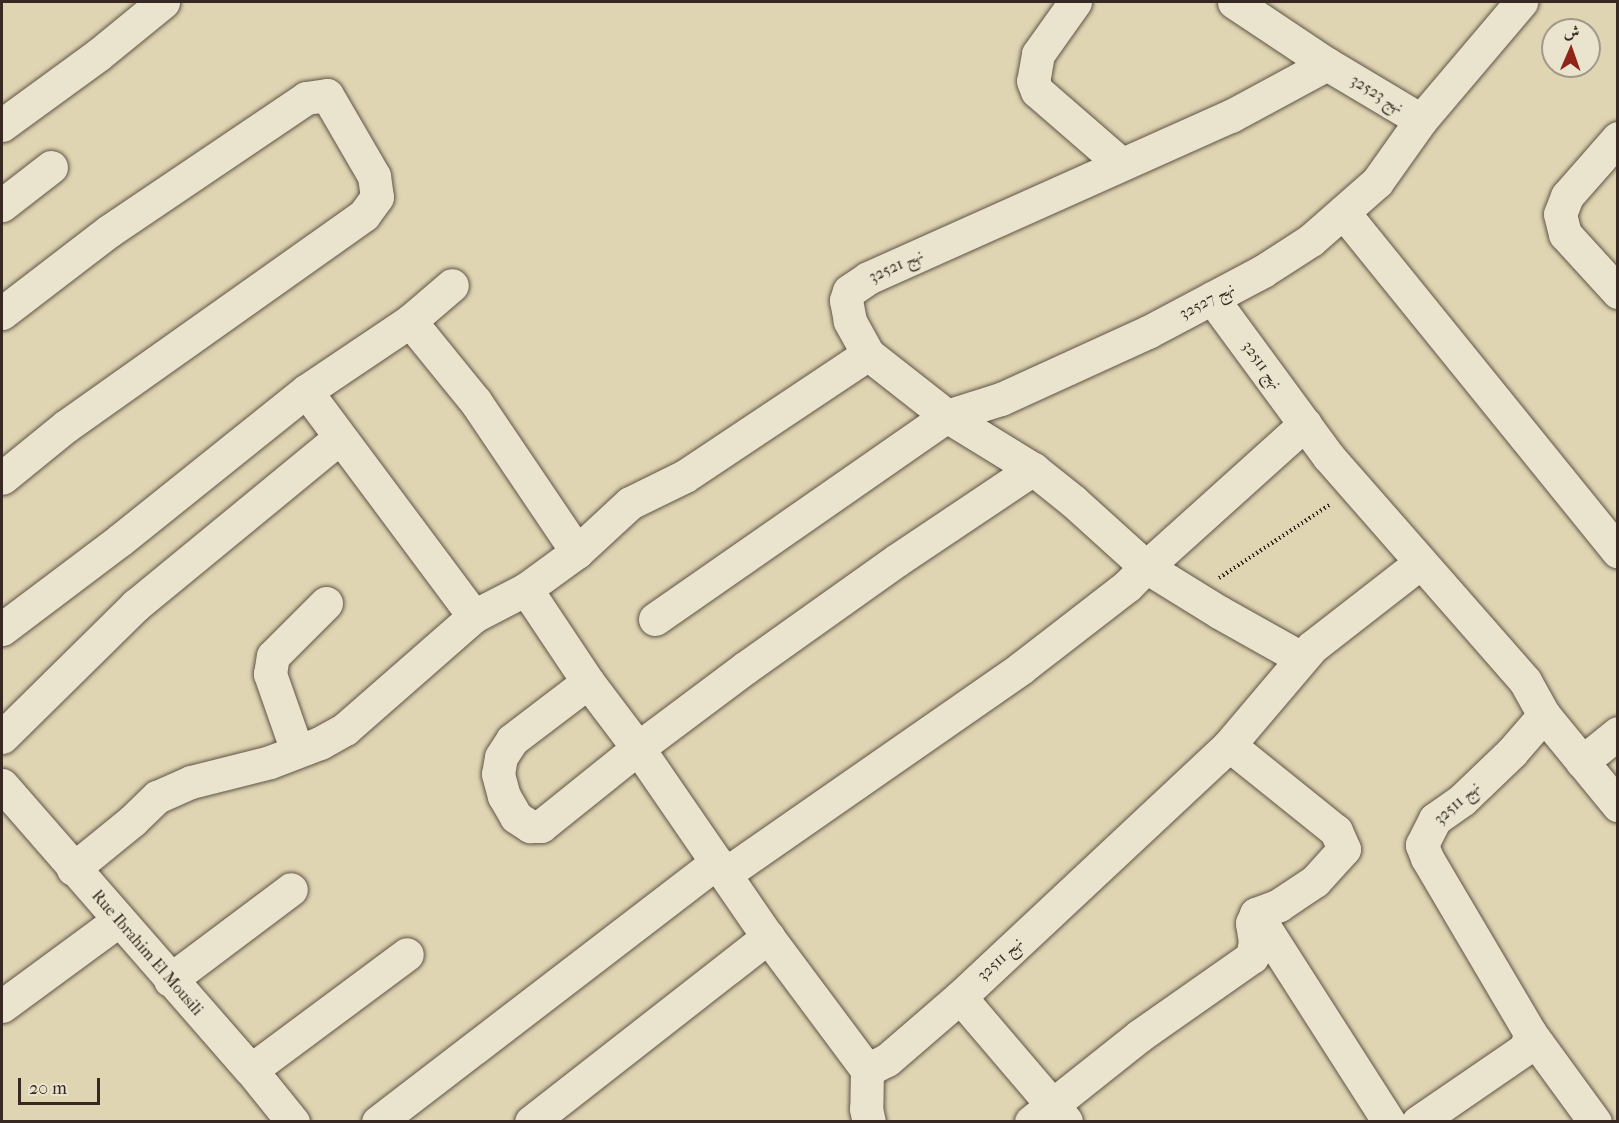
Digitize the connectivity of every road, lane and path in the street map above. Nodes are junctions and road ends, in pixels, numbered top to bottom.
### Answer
1 (163, 2) edge
2 (1075, 2) edge
3 (1234, 2) edge
4 (1521, 2) edge
5 (1327, 64) junction
6 (1421, 120) junction
7 (2, 125) edge
8 (1617, 138) edge
9 (1121, 164) junction
10 (51, 167) dead end
11 (2, 205) edge
12 (1343, 212) junction
13 (452, 285) dead end
14 (1617, 292) edge
15 (1212, 298) junction
16 (2, 313) edge
17 (410, 321) junction
18 (868, 354) junction
19 (306, 392) junction
20 (947, 416) junction
21 (1305, 424) junction
22 (339, 438) junction
23 (1033, 470) junction
24 (2, 478) edge
25 (1356, 488) junction
26 (577, 552) junction
27 (1617, 552) edge
28 (1420, 563) junction
29 (1146, 567) junction
30 (526, 589) junction
31 (1192, 595) junction
32 (326, 603) dead end
33 (474, 616) junction
34 (655, 619) dead end
35 (2, 628) edge
36 (1301, 658) junction
37 (588, 682) junction
38 (1544, 715) junction
39 (1617, 733) edge
40 (2, 736) edge
41 (1229, 745) junction
42 (638, 748) junction
43 (297, 751) junction
44 (1582, 762) junction
45 (7, 801) edge
46 (1617, 805) edge
47 (721, 868) junction
48 (73, 869) junction
49 (291, 889) dead end
50 (1256, 914) junction
51 (119, 920) junction
52 (768, 937) junction
53 (407, 954) dead end
54 (170, 980) junction
55 (960, 997) junction
56 (2, 1006) edge
57 (1530, 1033) junction
58 (251, 1070) junction
59 (867, 1070) junction
60 (1050, 1116) edge
61 (293, 1122) edge
62 (378, 1122) edge
63 (531, 1122) edge
64 (869, 1122) edge
65 (1389, 1122) edge
66 (1418, 1122) edge
67 (1595, 1122) edge

1 - 7 street
2 - 9 street
3 - 5 street, نهج 32523
4 - 6 street, نهج 32523
5 - 6 street, نهج 32523
5 - 9 street, نهج 32521
6 - 12 street, نهج 32527
8 - 14 street
9 - 18 street, نهج 32521
10 - 11 street
12 - 15 street, نهج 32527
12 - 27 street
13 - 17 street
15 - 20 street, نهج 32527
15 - 21 street, نهج 32511
16 - 24 street
17 - 19 street
17 - 26 street
18 - 20 street
18 - 26 street
19 - 22 street
19 - 35 street
20 - 23 street
20 - 34 street, نهج 32527
21 - 25 street, نهج 32511
21 - 29 street
22 - 33 street
22 - 40 street
23 - 29 street
23 - 42 street
25 - 28 street, نهج 32511
25 - 31 path
26 - 30 street
28 - 36 street, نهج 32511
28 - 38 street, نهج 32511
29 - 31 street
29 - 47 street
30 - 33 street
30 - 37 street
31 - 36 street
32 - 43 street
33 - 43 street
36 - 41 street, نهج 32511
37 - 42 street
37 - 42 street
38 - 44 street
38 - 57 street, نهج 32511
39 - 44 street
41 - 50 street
41 - 55 street, نهج 32511
42 - 47 street
43 - 48 street
44 - 46 street
45 - 48 street, Rue Ibrahim El Mousili
47 - 52 street
47 - 62 street
48 - 51 street, Rue Ibrahim El Mousili
49 - 54 street
50 - 60 street
50 - 65 street
51 - 54 street, Rue Ibrahim El Mousili
51 - 56 street
52 - 59 street
52 - 63 street
53 - 58 street
54 - 58 street, Rue Ibrahim El Mousili
55 - 59 street, نهج 32511
55 - 60 street
57 - 66 street
57 - 67 street
58 - 61 street, Rue Ibrahim El Mousili
59 - 64 street

